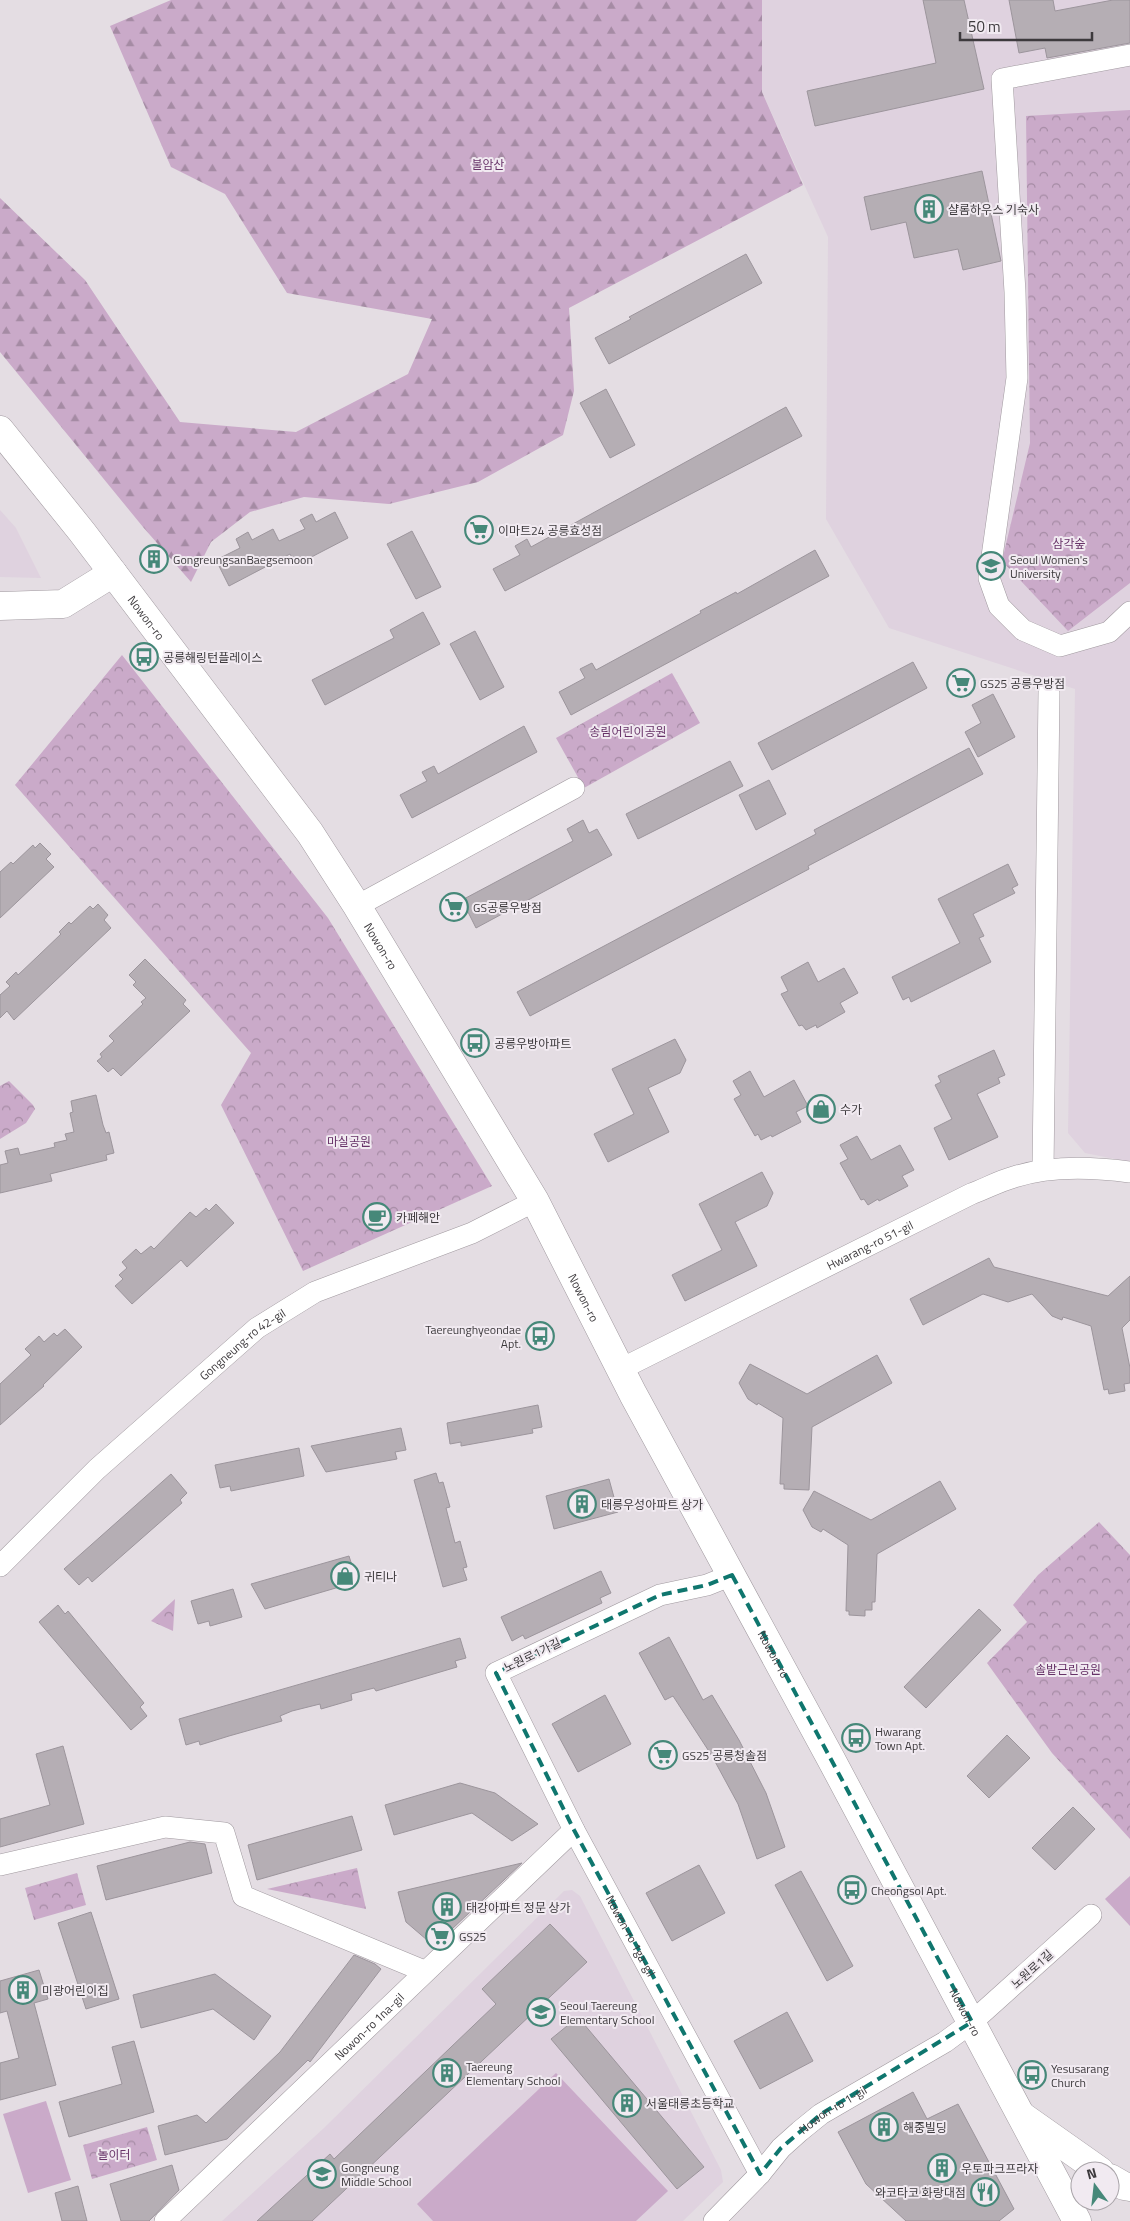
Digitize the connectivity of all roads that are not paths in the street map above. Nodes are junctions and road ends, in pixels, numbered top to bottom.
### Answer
1 (1130, 55) edge
2 (0, 430) edge
3 (113, 573) junction
4 (0, 606) edge
5 (1130, 612) edge
6 (1049, 692) dead end
7 (574, 788) dead end
8 (357, 906) junction
9 (1043, 1170) junction
10 (1130, 1172) edge
11 (535, 1201) junction
12 (621, 1370) junction
13 (0, 1566) edge
14 (732, 1575) junction
15 (574, 1830) junction
16 (0, 1865) edge
17 (1092, 1915) dead end
18 (424, 1971) junction
19 (972, 2022) junction
20 (1022, 2116) junction
21 (1086, 2161) edge
22 (760, 2174) junction
23 (165, 2221) edge
24 (714, 2221) edge
25 (1077, 2221) edge

1 - 5 street
2 - 3 main road, Nowon-ro
3 - 4 main road
3 - 8 main road, Nowon-ro
6 - 9 street
7 - 8 street
8 - 11 main road, Nowon-ro
9 - 10 street, Hwarang-ro 51-gil
9 - 12 street, Hwarang-ro 51-gil
11 - 12 main road, Nowon-ro
11 - 13 street, Gongneung-ro 42-gil
12 - 14 main road, Nowon-ro
14 - 15 street, 노원로1가길
14 - 19 main road, Nowon-ro
15 - 18 street, Nowon-ro 1na-gil
15 - 22 street, Nowon-ro 1ga-gil
16 - 18 street
17 - 19 street, 노원로1길
18 - 23 street, Nowon-ro 1na-gil
19 - 20 main road, Nowon-ro
19 - 22 street, Nowon-ro 1-gil
20 - 21 main road
20 - 25 main road, Nowon-ro
22 - 24 street, Nowon-ro 1-gil

